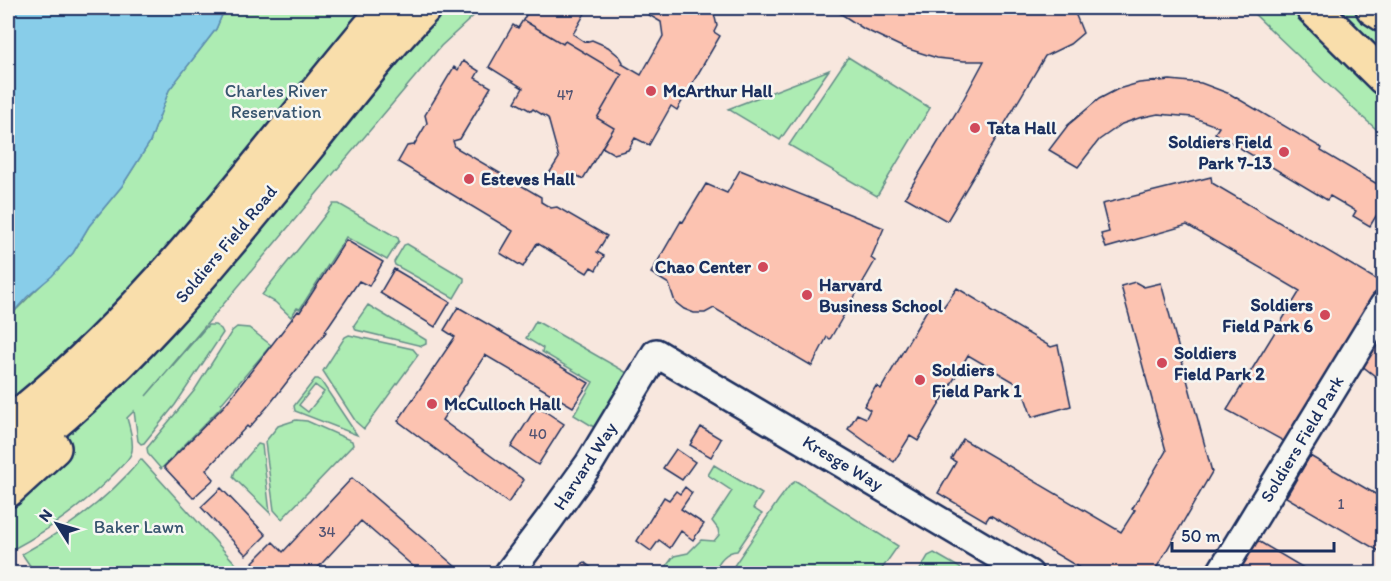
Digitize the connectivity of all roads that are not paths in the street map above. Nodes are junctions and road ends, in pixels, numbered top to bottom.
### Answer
1 (386, 8) edge
2 (424, 8) edge
3 (1313, 8) edge
4 (1327, 8) edge
5 (1373, 8) edge
6 (1383, 15) edge
7 (1383, 50) edge
8 (1383, 78) edge
9 (1383, 305) edge
10 (134, 349) junction
11 (656, 353) joint
12 (81, 362) junction
13 (8, 400) edge
14 (8, 424) edge
15 (8, 460) edge
16 (8, 490) edge
17 (508, 573) edge
18 (1029, 573) edge
19 (1220, 573) edge

1 - 12 highway, Soldiers Field Road
2 - 10 highway, Soldiers Field Road
3 - 8 highway
4 - 7 highway
5 - 6 highway
9 - 19 street, Soldiers Field Park
10 - 15 highway, Soldiers Field Road
10 - 16 highway
11 - 17 street, Harvard Way
11 - 18 street, Kresge Way
12 - 13 highway
12 - 14 highway, Soldiers Field Road

